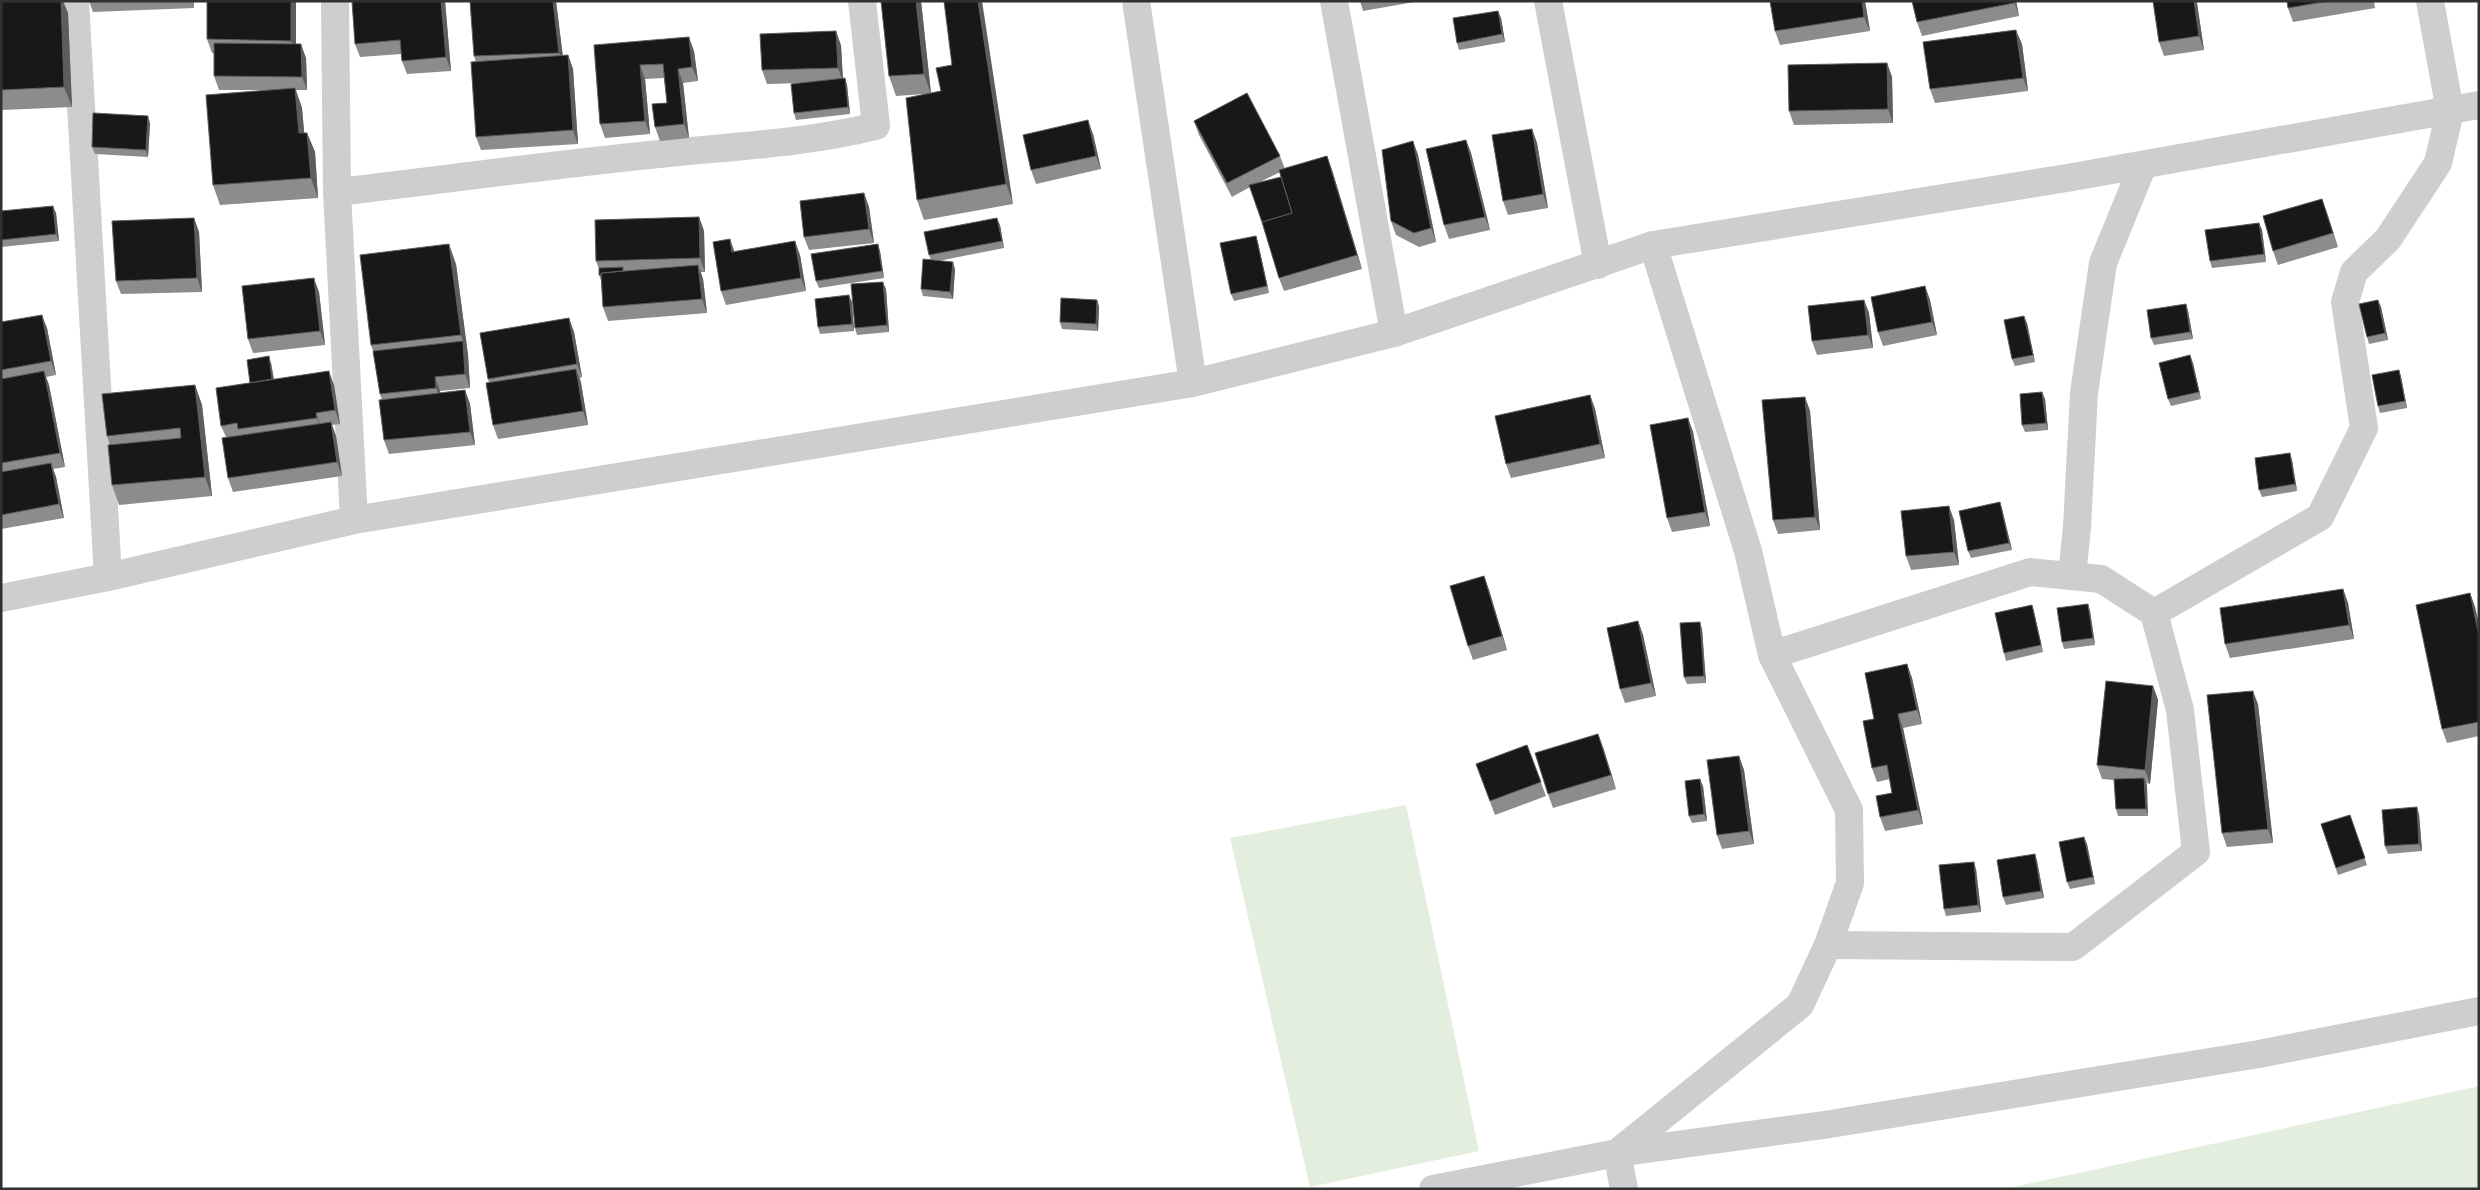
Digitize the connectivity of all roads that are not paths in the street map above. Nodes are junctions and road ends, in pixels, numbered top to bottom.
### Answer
1 (75, 1) edge
2 (335, 1) edge
3 (862, 1) edge
4 (1136, 1) edge
5 (1334, 1) edge
6 (1548, 1) edge
7 (2430, 1) edge
8 (2479, 105) edge
9 (2450, 111) junction
10 (2143, 165) junction
11 (337, 192) junction
12 (1653, 246) junction
13 (1598, 265) junction
14 (1394, 333) junction
15 (1193, 383) junction
16 (354, 520) junction
17 (2072, 576) junction
18 (108, 577) junction
19 (1, 598) edge
20 (2154, 613) junction
21 (1772, 656) junction
22 (1828, 945) junction
23 (2479, 1011) edge
24 (1617, 1153) junction
25 (1433, 1189) edge
26 (1624, 1189) edge

1 - 18 street
2 - 11 street
3 - 11 street
4 - 15 street
5 - 14 street
6 - 13 street
7 - 9 street
8 - 9 street
9 - 10 street
9 - 20 street
10 - 12 street
10 - 17 street
11 - 16 street
12 - 13 street
12 - 21 street
13 - 14 street
14 - 15 street
15 - 16 street
16 - 18 street
17 - 20 street
17 - 21 street
18 - 19 street
20 - 22 street
21 - 22 street
22 - 24 street
23 - 24 street
24 - 25 street
24 - 26 street

